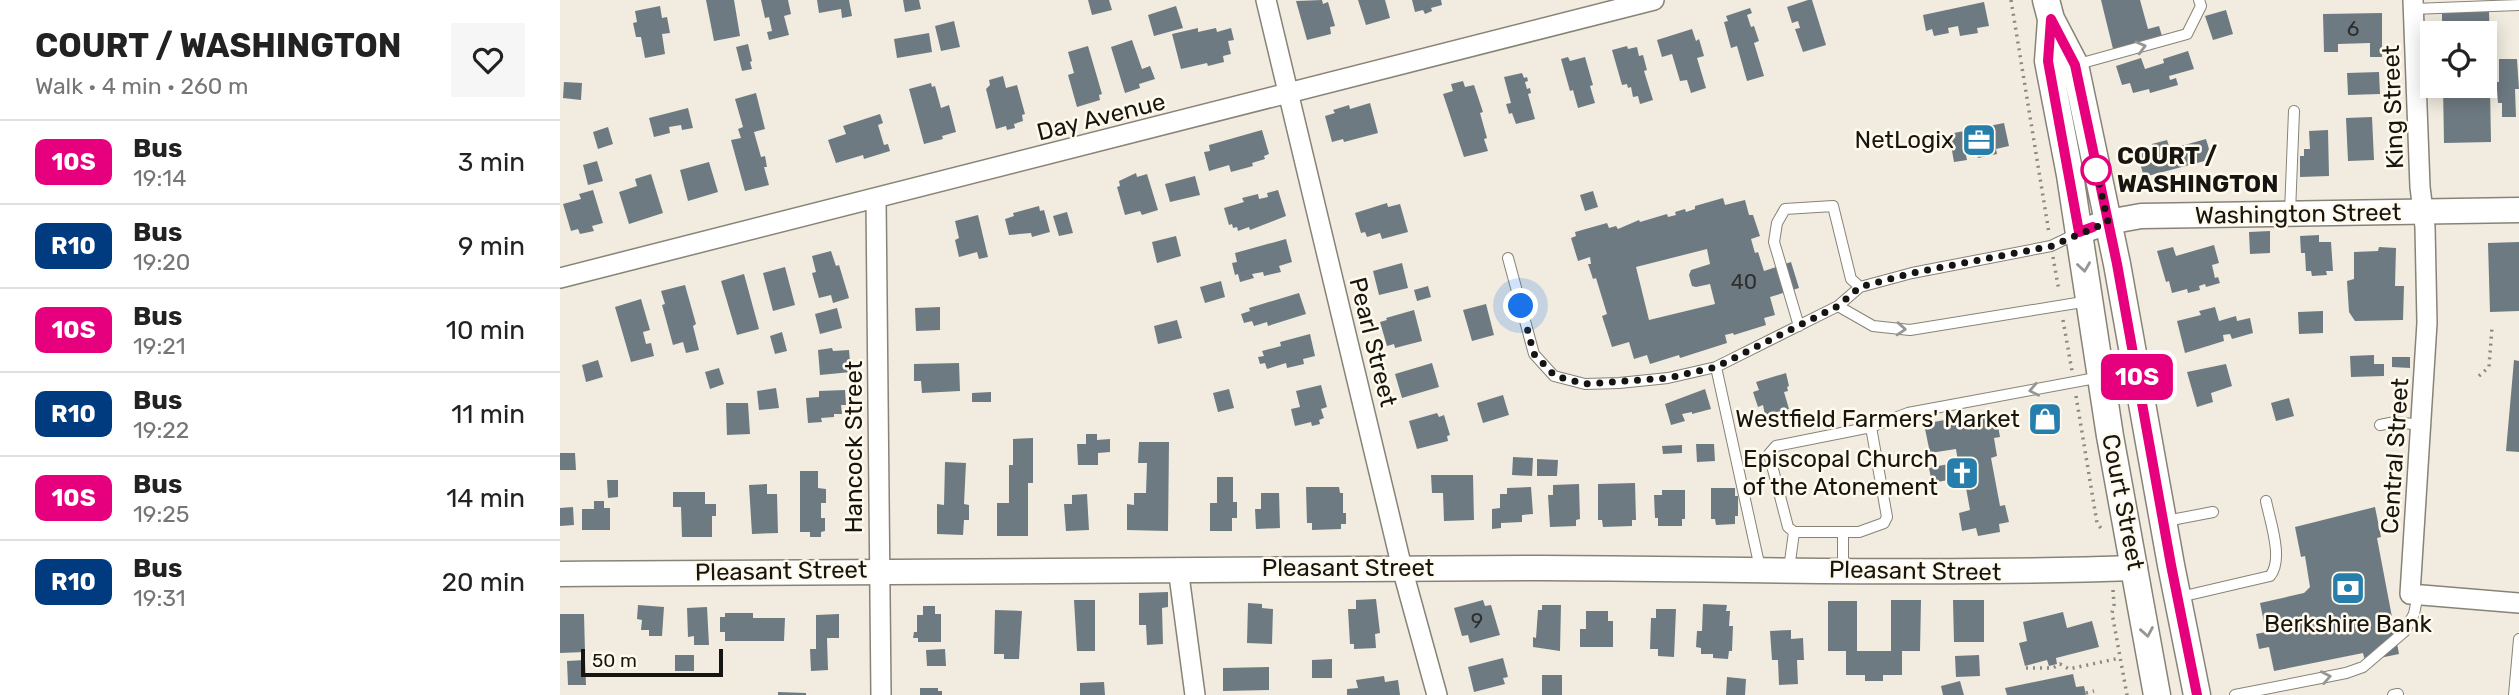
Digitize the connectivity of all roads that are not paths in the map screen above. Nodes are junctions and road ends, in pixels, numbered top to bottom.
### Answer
1 (1266, 0) edge
2 (1654, 0) edge
3 (2200, 3) edge
4 (2413, 5) edge
5 (2519, 5) edge
6 (2048, 10) edge
7 (2075, 65) junction
8 (1288, 94) junction
9 (2294, 111) dead end
10 (876, 199) junction
11 (2519, 210) edge
12 (2423, 212) junction
13 (2290, 214) junction
14 (2108, 222) junction
15 (2079, 232) junction
16 (1508, 258) dead end
17 (560, 278) edge
18 (1860, 287) junction
19 (2088, 301) junction
20 (1838, 306) junction
21 (1799, 326) junction
22 (1716, 367) junction
23 (2103, 390) junction
24 (2141, 395) junction
25 (2380, 425) dead end
26 (2422, 425) junction
27 (1871, 427) junction
28 (2266, 501) dead end
29 (2213, 512) dead end
30 (2164, 522) junction
31 (1794, 532) junction
32 (1843, 532) junction
33 (2171, 565) junction
34 (1178, 568) junction
35 (1402, 568) junction
36 (2136, 568) junction
37 (1760, 569) junction
38 (1789, 569) junction
39 (879, 570) junction
40 (1843, 570) junction
41 (560, 574) edge
42 (2418, 594) junction
43 (2177, 597) junction
44 (2519, 603) edge
45 (2519, 639) edge
46 (881, 695) edge
47 (1195, 695) edge
48 (1437, 695) edge
49 (2157, 695) edge
50 (2197, 695) edge
51 (2235, 695) edge
52 (2514, 695) edge

1 - 8 street, Pearl Street
2 - 8 street, Day Avenue
7 -> 3 lane
4 - 5 lane
4 - 12 street, King Street
6 - 7 main road, Court Street
6 - 15 main road, Court Street
7 - 14 main road, Court Street
8 - 10 street, Day Avenue
8 - 35 street, Pearl Street
9 - 13 lane
10 - 17 street, Day Avenue
10 - 39 street, Hancock Street
11 - 12 street, Washington Street
12 - 13 street, Washington Street
12 - 26 street, Central Street
13 - 14 street, Washington Street
14 - 15 street, Washington Street
14 - 24 main road, Court Street
15 - 18 lane
15 -> 19 main road, Court Street
16 - 22 lane
18 - 20 lane
18 - 21 lane
20 -> 19 lane
19 - 23 main road, Court Street
20 - 21 lane
21 - 22 lane
22 - 37 lane
23 - 24 main road
23 -> 27 lane
23 - 36 main road, Court Street
24 - 30 main road, Court Street
25 - 26 lane
26 - 42 street, Central Street
27 - 31 lane
27 - 32 lane
28 - 43 lane
29 - 30 lane
30 - 33 main road, Court Street
31 - 32 lane
31 - 38 lane
32 - 40 lane
33 - 36 main road
33 - 43 main road, Court Street
34 - 35 street, Pleasant Street
34 - 39 street, Pleasant Street
34 - 47 street
35 - 37 street, Pleasant Street
35 - 48 street, Pearl Street
36 - 40 street, Pleasant Street
36 -> 49 main road, Court Street
37 - 38 street, Pleasant Street
38 - 40 street, Pleasant Street
39 - 41 street, Pleasant Street
39 - 46 street, Hancock Street
42 - 44 street
51 -> 42 lane
43 - 50 main road, Court Street
45 - 52 lane

